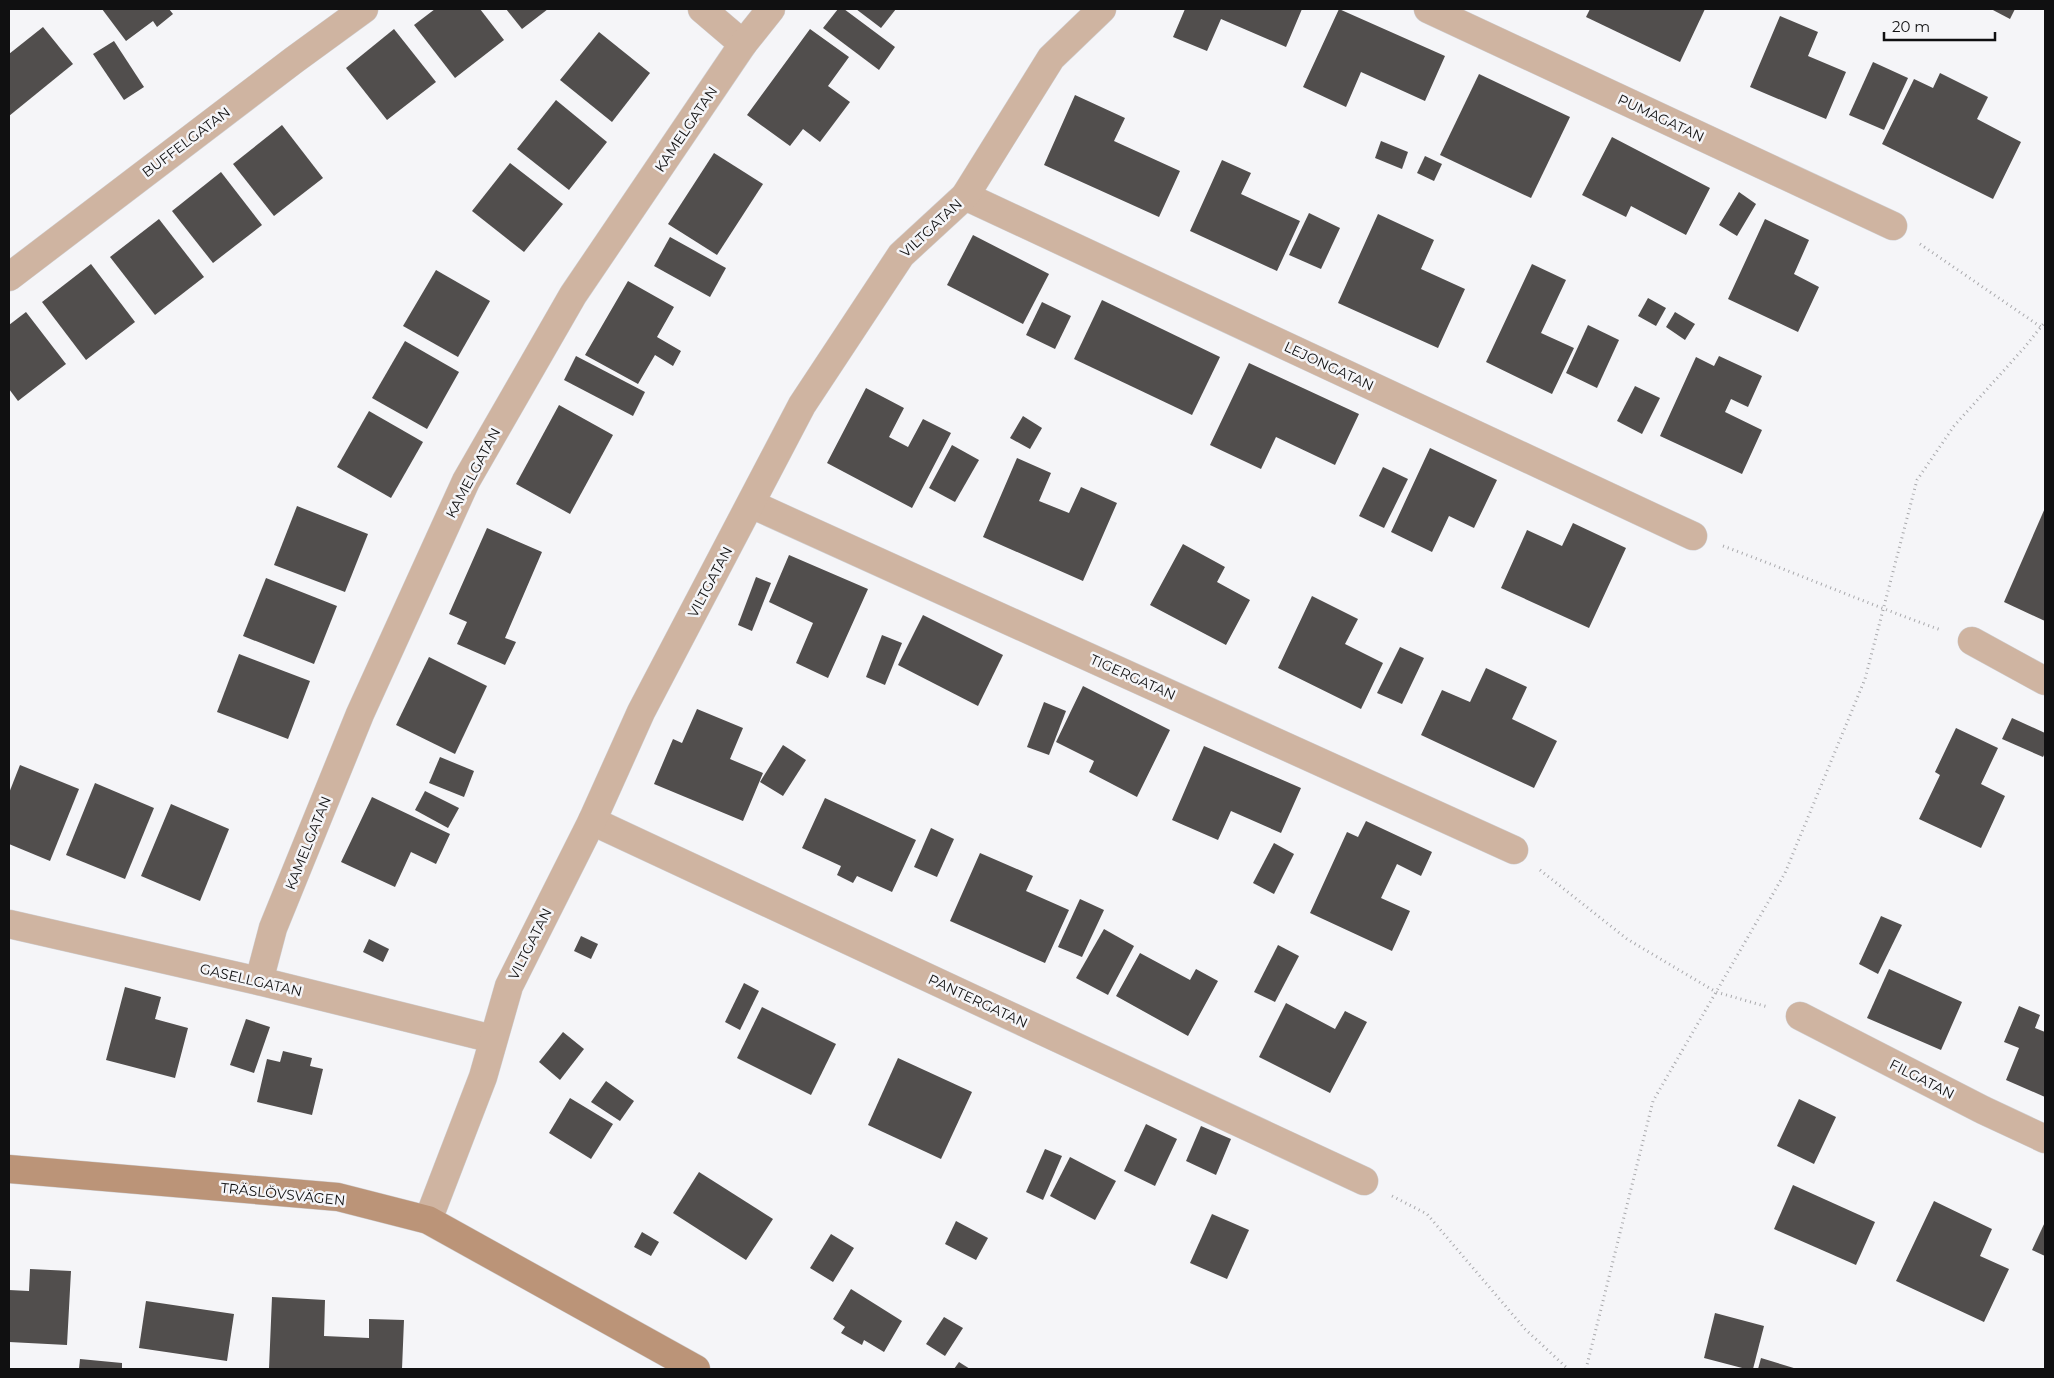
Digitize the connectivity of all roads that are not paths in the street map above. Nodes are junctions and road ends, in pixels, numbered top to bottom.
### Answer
1 (364, 9) edge
2 (702, 9) edge
3 (771, 9) edge
4 (1102, 9) edge
5 (1428, 9) edge
6 (743, 44) junction
7 (965, 196) junction
8 (1894, 226) road end
9 (9, 276) edge
10 (751, 504) junction
11 (1693, 536) road end
12 (1972, 641) road end
13 (2045, 682) edge
14 (592, 821) junction
15 (1514, 850) road end
16 (9, 924) edge
17 (260, 982) junction
18 (1800, 1016) road end
19 (493, 1039) junction
20 (2045, 1139) edge
21 (9, 1169) edge
22 (1364, 1181) road end
23 (428, 1220) junction
24 (696, 1369) edge

1 - 9 street, BUFFELGATAN
2 - 6 street
3 - 6 street, KAMELGATAN
4 - 7 street, VILTGATAN
5 - 8 street, PUMAGATAN
6 - 17 street, KAMELGATAN
7 - 10 street, VILTGATAN
7 - 11 street, LEJONGATAN
10 - 14 street, VILTGATAN
10 - 15 street, TIGERGATAN
12 - 13 street
14 - 19 street, VILTGATAN
14 - 22 street, PANTERGATAN
16 - 17 street, GASELLGATAN
17 - 19 street, GASELLGATAN
18 - 20 street, FILGATAN
19 - 23 street, VILTGATAN
21 - 23 street, TRÄSLÖVSVÄGEN
23 - 24 street, TRÄSLÖVSVÄGEN

